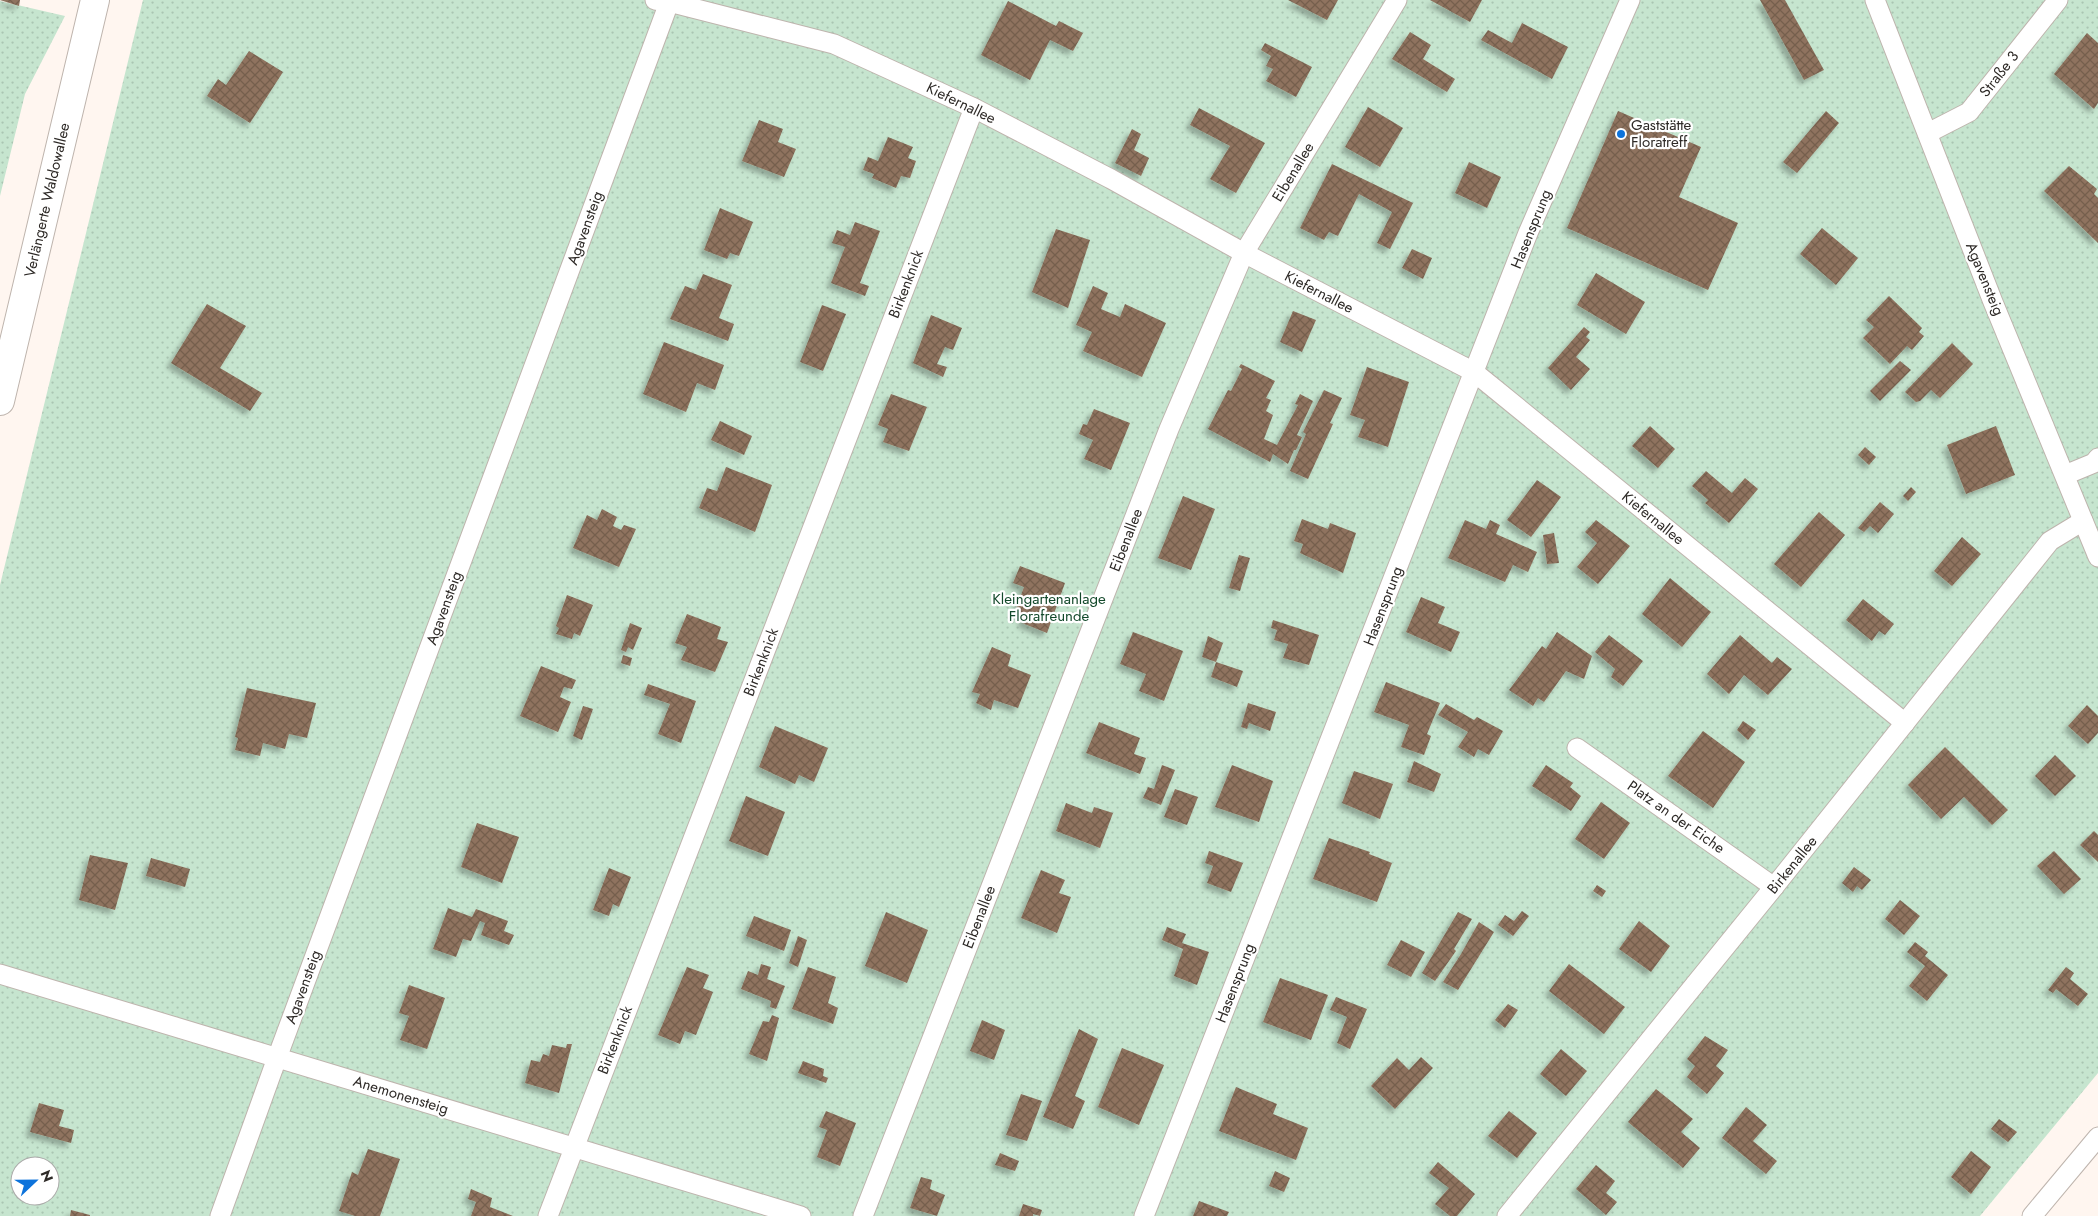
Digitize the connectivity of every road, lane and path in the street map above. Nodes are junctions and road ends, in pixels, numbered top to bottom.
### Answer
1 (95, 0) edge
2 (1397, 0) edge
3 (1630, 0) edge
4 (1875, 0) edge
5 (2058, 0) edge
6 (664, 1) edge
7 (974, 108) junction
8 (1928, 132) junction
9 (1244, 253) junction
10 (1474, 372) junction
11 (0, 401) edge
12 (2098, 458) edge
13 (2065, 475) junction
14 (2083, 521) junction
15 (2098, 557) edge
16 (1905, 723) junction
17 (1577, 748) dead end
18 (1774, 886) junction
19 (0, 974) edge
20 (277, 1058) junction
21 (2098, 1137) edge
22 (573, 1147) junction
23 (220, 1216) edge
24 (548, 1216) edge
25 (801, 1216) edge
26 (863, 1216) edge
27 (1144, 1216) edge
28 (1507, 1216) edge
29 (2032, 1216) edge

1 - 11 street, Verlängerte Waldowallee
2 - 9 lane, Eibenallee
3 - 10 lane, Hasensprung
4 - 8 lane, Agavensteig
5 - 8 lane, Straße 3
6 - 7 lane, Kiefernallee
6 - 20 lane, Agavensteig
7 - 9 lane, Kiefernallee
7 - 22 lane, Birkenknick
8 - 13 lane, Agavensteig
9 - 10 lane, Kiefernallee
9 - 26 lane, Eibenallee
10 - 16 lane, Kiefernallee
10 - 27 lane, Hasensprung
12 - 13 lane
13 - 14 lane, Agavensteig
14 - 15 lane, Agavensteig
14 - 16 lane, Birkenallee
16 - 18 lane, Birkenallee
17 - 18 lane, Platz an der Eiche
18 - 28 lane, Birkenallee
19 - 20 lane, Anemonensteig
20 - 22 lane, Anemonensteig
20 - 23 lane, Agavensteig
21 - 29 lane
22 - 24 lane, Birkenknick
22 - 25 lane, Anemonensteig

